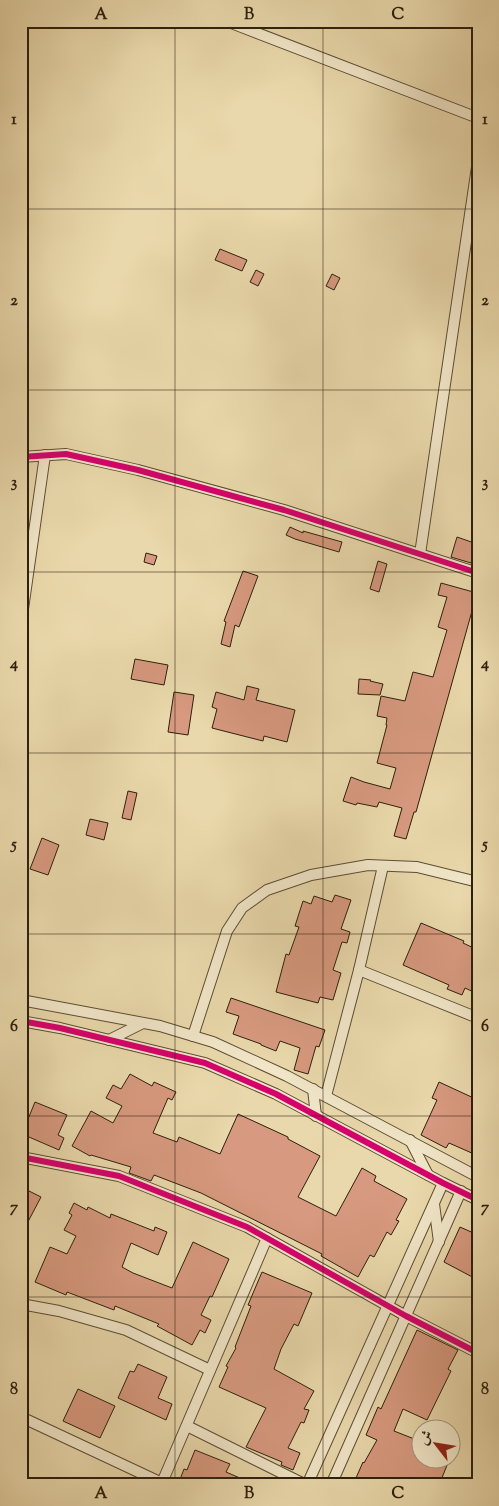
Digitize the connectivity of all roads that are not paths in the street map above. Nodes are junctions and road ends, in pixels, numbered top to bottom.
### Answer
1 (226, 21) edge
2 (478, 118) edge
3 (478, 160) edge
4 (45, 455) junction
5 (21, 457) edge
6 (420, 554) junction
7 (478, 573) edge
8 (22, 607) edge
9 (21, 623) edge
10 (383, 866) junction
11 (478, 882) edge
12 (359, 970) junction
13 (21, 1000) edge
14 (478, 1018) edge
15 (21, 1021) edge
16 (143, 1022) junction
17 (193, 1036) junction
18 (109, 1040) junction
19 (313, 1090) junction
20 (326, 1096) junction
21 (316, 1116) junction
22 (410, 1140) junction
23 (21, 1157) edge
24 (429, 1176) junction
25 (478, 1177) edge
26 (443, 1183) junction
27 (461, 1191) junction
28 (478, 1200) edge
29 (434, 1203) junction
30 (267, 1238) junction
31 (439, 1242) junction
32 (21, 1304) edge
33 (388, 1305) junction
34 (406, 1316) junction
35 (478, 1353) edge
36 (210, 1370) junction
37 (21, 1418) edge
38 (186, 1426) junction
39 (162, 1484) edge
40 (333, 1484) edge
41 (307, 1485) edge

1 - 2 street
3 - 6 street
4 - 5 street
4 - 6 street
4 - 8 street
6 - 7 street
8 - 9 street
10 - 11 street
10 - 12 street
10 - 17 street
12 - 14 street
12 - 20 street
13 - 16 street
15 - 18 street
16 - 17 street
16 - 18 street
17 - 19 street
18 - 21 street
19 - 20 street
19 - 21 street
20 - 22 street
21 - 24 street
22 - 24 street
22 - 25 street
23 - 30 street
24 - 26 street
26 - 27 street
26 - 29 street
27 - 28 street
27 - 31 street
29 - 31 street
29 - 33 street
30 - 33 street
30 - 36 street
31 - 34 street
32 - 36 street
33 - 34 street
33 - 41 street
34 - 35 street
34 - 40 street
36 - 38 street
37 - 39 street
38 - 39 street
38 - 41 street

